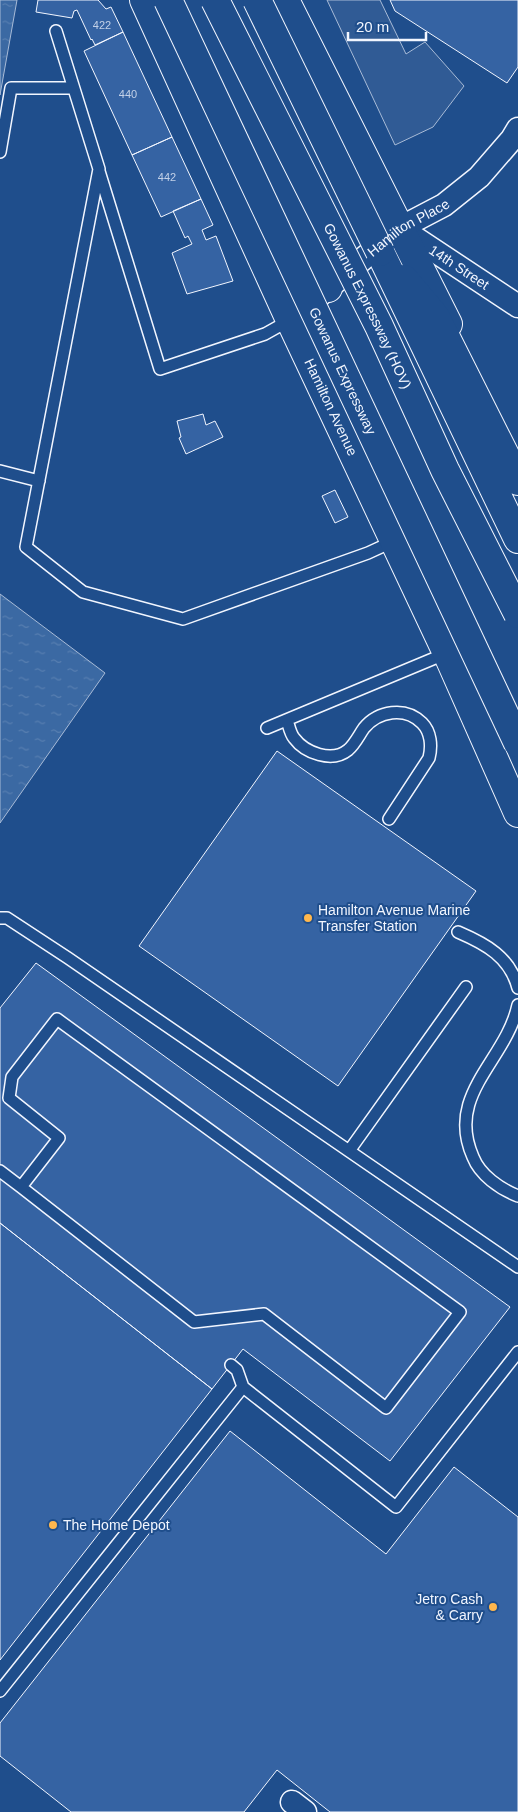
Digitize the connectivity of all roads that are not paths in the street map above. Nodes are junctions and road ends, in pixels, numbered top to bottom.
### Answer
1 (144, 0) edge
2 (168, 0) edge
3 (190, 0) edge
4 (215, 0) edge
5 (257, 0) edge
6 (285, 0) edge
7 (56, 31) dead end
8 (74, 88) junction
9 (518, 129) edge
10 (0, 152) edge
11 (98, 170) junction
12 (400, 228) junction
13 (380, 252) junction
14 (328, 288) junction
15 (518, 306) edge
16 (290, 320) junction
17 (518, 464) edge
18 (0, 471) edge
19 (39, 481) junction
20 (518, 481) edge
21 (518, 539) edge
22 (394, 540) junction
23 (518, 614) edge
24 (447, 654) junction
25 (287, 720) junction
26 (267, 728) dead end
27 (518, 743) edge
28 (518, 813) edge
29 (389, 819) dead end
30 (0, 918) edge
31 (458, 932) dead end
32 (466, 987) dead end
33 (518, 988) edge
34 (518, 1005) edge
35 (349, 1151) junction
36 (0, 1171) edge
37 (21, 1187) junction
38 (514, 1195) edge
39 (518, 1202) edge
40 (518, 1267) edge
41 (518, 1352) edge
42 (231, 1365) dead end
43 (243, 1387) junction
44 (0, 1691) edge

1 - 16 main road, Hamilton Avenue
2 - 27 main road, Gowanus Expressway, bridge
3 - 14 main road
4 - 23 main road, Gowanus Expressway (HOV), bridge
5 - 13 main road, bridge
6 - 12 main road
7 - 8 lane
8 - 10 lane
8 - 11 lane
9 - 12 street, Hamilton Place
11 - 16 lane
11 - 19 lane
12 - 14 street, Hamilton Place
12 - 15 street, 14th Street
12 - 17 main road
13 - 20 main road
13 - 21 main road
14 - 16 street, Hamilton Place
16 - 22 main road, Hamilton Avenue
18 - 19 lane
19 - 22 lane
22 - 24 main road, Hamilton Avenue
24 - 25 lane
24 - 28 main road, Hamilton Avenue
25 - 26 lane
25 - 29 lane
30 - 35 lane
31 - 33 lane
32 - 35 lane
34 - 38 lane
35 - 40 lane
36 - 37 lane
37 - 37 lane
38 - 39 lane
41 - 43 lane
42 - 43 lane
43 - 44 lane

